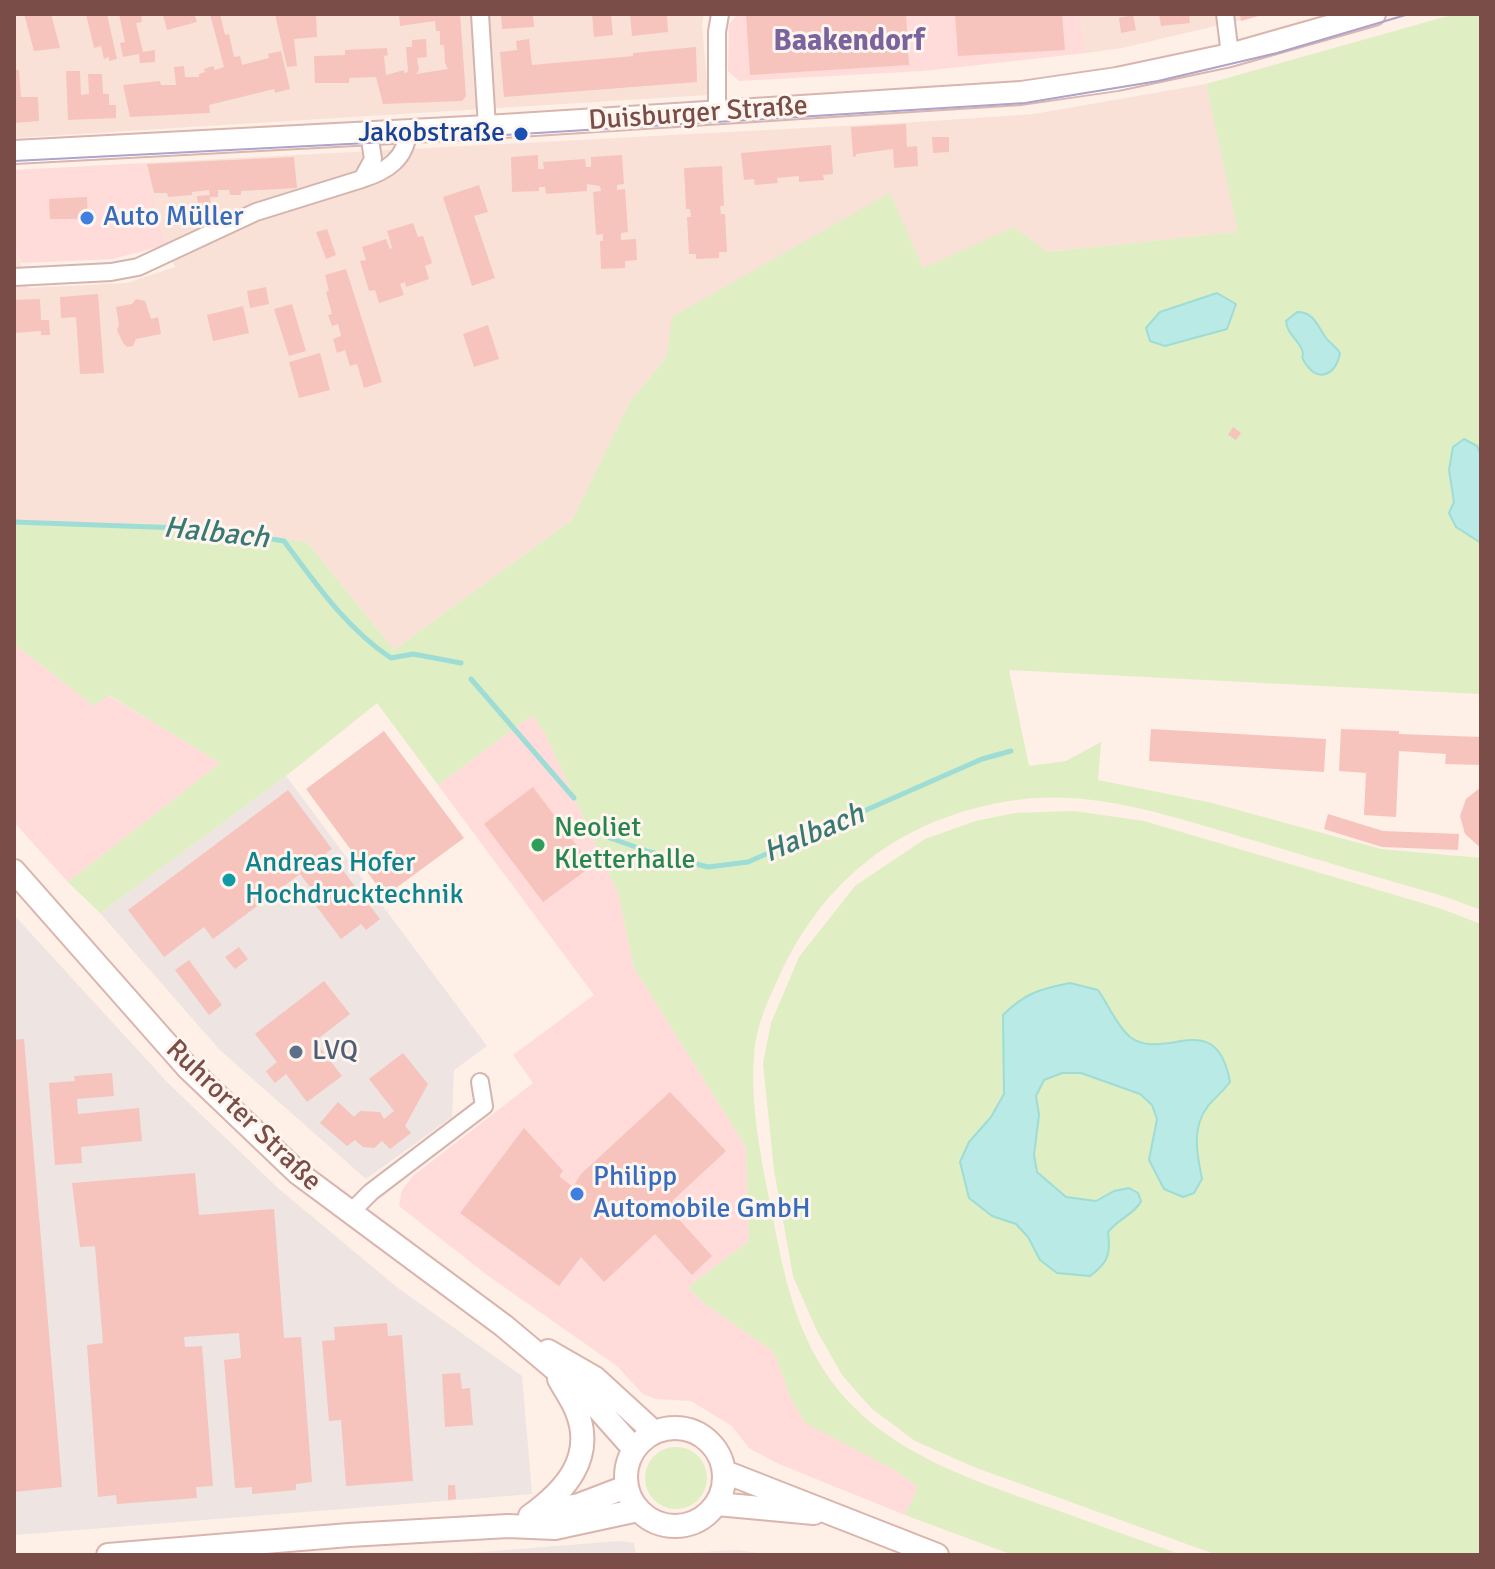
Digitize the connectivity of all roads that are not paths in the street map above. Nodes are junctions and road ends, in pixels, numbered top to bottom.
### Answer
1 (480, 14) edge
2 (720, 14) edge
3 (1225, 14) edge
4 (1374, 14) edge
5 (1230, 55) junction
6 (717, 113) junction
7 (487, 127) junction
8 (408, 131) junction
9 (369, 133) junction
10 (14, 152) edge
11 (362, 179) junction
12 (14, 277) edge
13 (14, 871) edge
14 (480, 1082) dead end
15 (350, 1213) junction
16 (504, 1326) junction
17 (553, 1369) junction
18 (654, 1432) junction
19 (634, 1449) junction
20 (725, 1472) junction
21 (626, 1487) junction
22 (717, 1504) junction
23 (638, 1510) junction
24 (827, 1514) junction
25 (530, 1516) junction
26 (508, 1526) junction
27 (108, 1555) edge
28 (937, 1555) edge

1 - 7 street
2 - 6 street
3 - 5 street
4 - 5 main road, Duisburger Straße
5 - 6 main road, Duisburger Straße
6 - 7 main road, Duisburger Straße
7 - 8 main road, Duisburger Straße
8 - 9 main road, Duisburger Straße
8 - 11 street
9 - 10 main road, Duisburger Straße
9 - 11 street
11 - 12 street
13 - 15 main road, Ruhrorter Straße
14 - 15 street
15 - 16 main road, Ruhrorter Straße
16 - 17 main road, Ruhrorter Straße
16 - 18 main road, Ruhrorter Straße
17 - 19 main road, Ruhrorter Straße
17 - 25 main road, Ruhrorter Straße
18 - 19 main road
18 - 20 main road
19 - 21 main road
20 - 22 main road
20 - 24 main road
21 - 23 main road
21 - 25 main road
22 - 23 main road
22 - 24 main road
23 - 26 main road
24 - 28 main road
25 - 26 main road
26 - 27 main road

